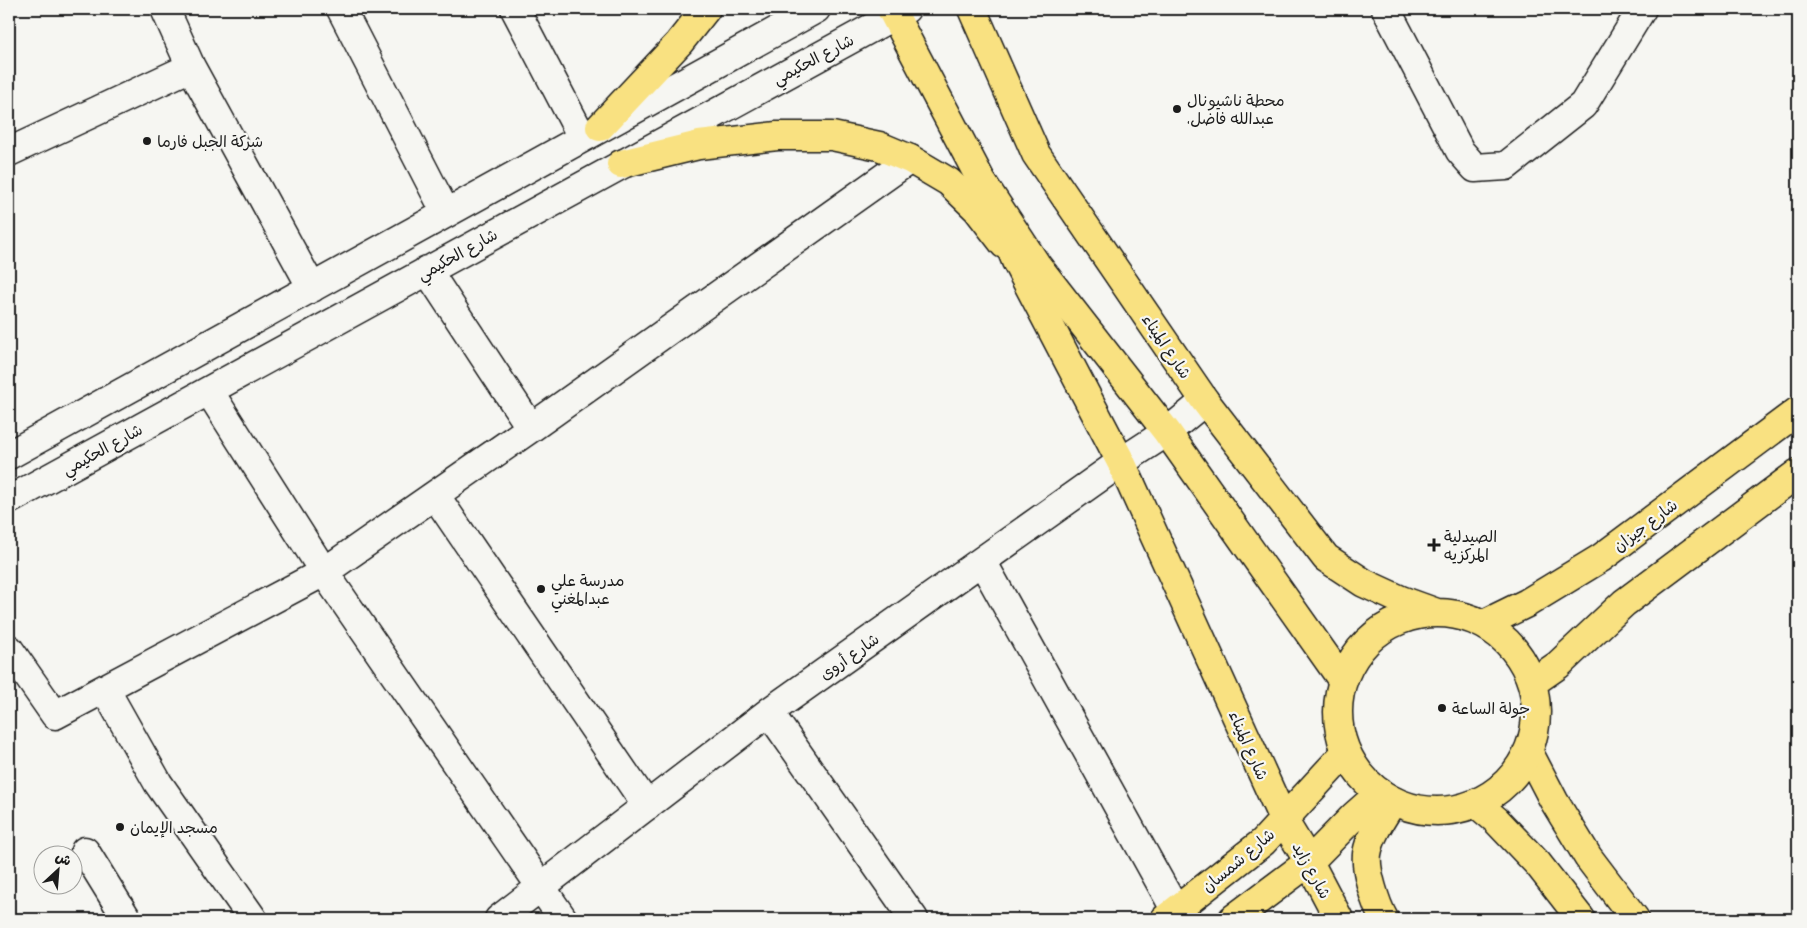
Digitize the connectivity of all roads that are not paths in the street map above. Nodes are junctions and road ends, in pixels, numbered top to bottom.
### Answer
1 (164, 9) edge
2 (341, 9) edge
3 (516, 9) edge
4 (706, 9) edge
5 (816, 9) edge
6 (972, 9) edge
7 (1386, 9) edge
8 (1642, 9) edge
9 (897, 11) edge
10 (191, 68) junction
11 (591, 132) junction
12 (9, 152) edge
13 (910, 159) junction
14 (621, 164) junction
15 (982, 182) junction
16 (446, 213) junction
17 (1016, 261) junction
18 (427, 270) junction
19 (312, 288) junction
20 (209, 391) junction
21 (1205, 401) junction
22 (1798, 411) edge
23 (531, 428) junction
24 (1167, 432) junction
25 (9, 455) edge
26 (1121, 462) junction
27 (1798, 473) edge
28 (435, 495) junction
29 (9, 500) edge
30 (982, 561) junction
31 (324, 572) junction
32 (1437, 613) junction
33 (1484, 624) junction
34 (9, 649) edge
35 (1343, 681) junction
36 (1532, 683) junction
37 (105, 688) junction
38 (769, 712) junction
39 (1346, 752) junction
40 (1529, 753) junction
41 (1386, 797) junction
42 (1477, 804) junction
43 (647, 806) junction
44 (1284, 821) junction
45 (85, 851) dead end
46 (1309, 862) junction
47 (541, 887) junction
48 (1171, 915) edge
49 (127, 919) edge
50 (253, 919) edge
51 (500, 919) edge
52 (563, 919) edge
53 (914, 919) edge
54 (1233, 919) edge
55 (1339, 919) edge
56 (1384, 919) edge
57 (1582, 919) edge
58 (1635, 919) edge

1 - 10 street
2 - 16 street
3 - 11 street
4 - 11 main road
5 - 11 street
6 - 21 main road, شارع الميناء
7 - 8 street
9 - 14 street, شارع الحكيمي
9 - 15 main road, شارع الميناء
10 - 12 street
10 - 19 street
11 - 16 street
13 - 14 main road
13 - 17 main road
13 - 23 street
14 - 18 street, شارع الحكيمي
15 - 17 main road, شارع الميناء
15 - 24 main road, شارع الميناء
16 - 19 street
17 - 26 main road, شارع الميناء
18 - 20 street, شارع الحكيمي
18 - 23 street
19 - 25 street
20 - 29 street, شارع الحكيمي
20 - 31 street
21 - 24 street, شارع أروى
21 - 32 main road, شارع الميناء
22 - 33 main road, شارع جيزان
23 - 28 street
24 - 26 street, شارع أروى
24 - 35 main road, شارع الميناء
26 - 30 street, شارع أروى
26 - 44 main road, شارع الميناء
27 - 36 main road
28 - 31 street
28 - 43 street
30 - 38 street, شارع أروى
30 - 48 street
31 - 37 street
31 - 47 street
32 - 33 main road
32 - 35 main road
33 - 36 main road
34 - 37 street
35 - 39 main road
36 - 40 main road
37 - 50 street
38 - 43 street, شارع أروى
38 - 53 street
39 - 41 main road
39 - 44 main road, شارع شمسان
40 - 42 main road
40 - 58 main road
41 - 42 main road
41 - 46 main road
41 - 56 main road
42 - 57 main road
43 - 47 street, شارع أروى
44 - 46 main road, شارع زايد
44 - 48 main road, شارع شمسان
45 - 49 street
46 - 54 main road
46 - 55 main road, شارع زايد
47 - 51 street, شارع أروى
47 - 52 street

